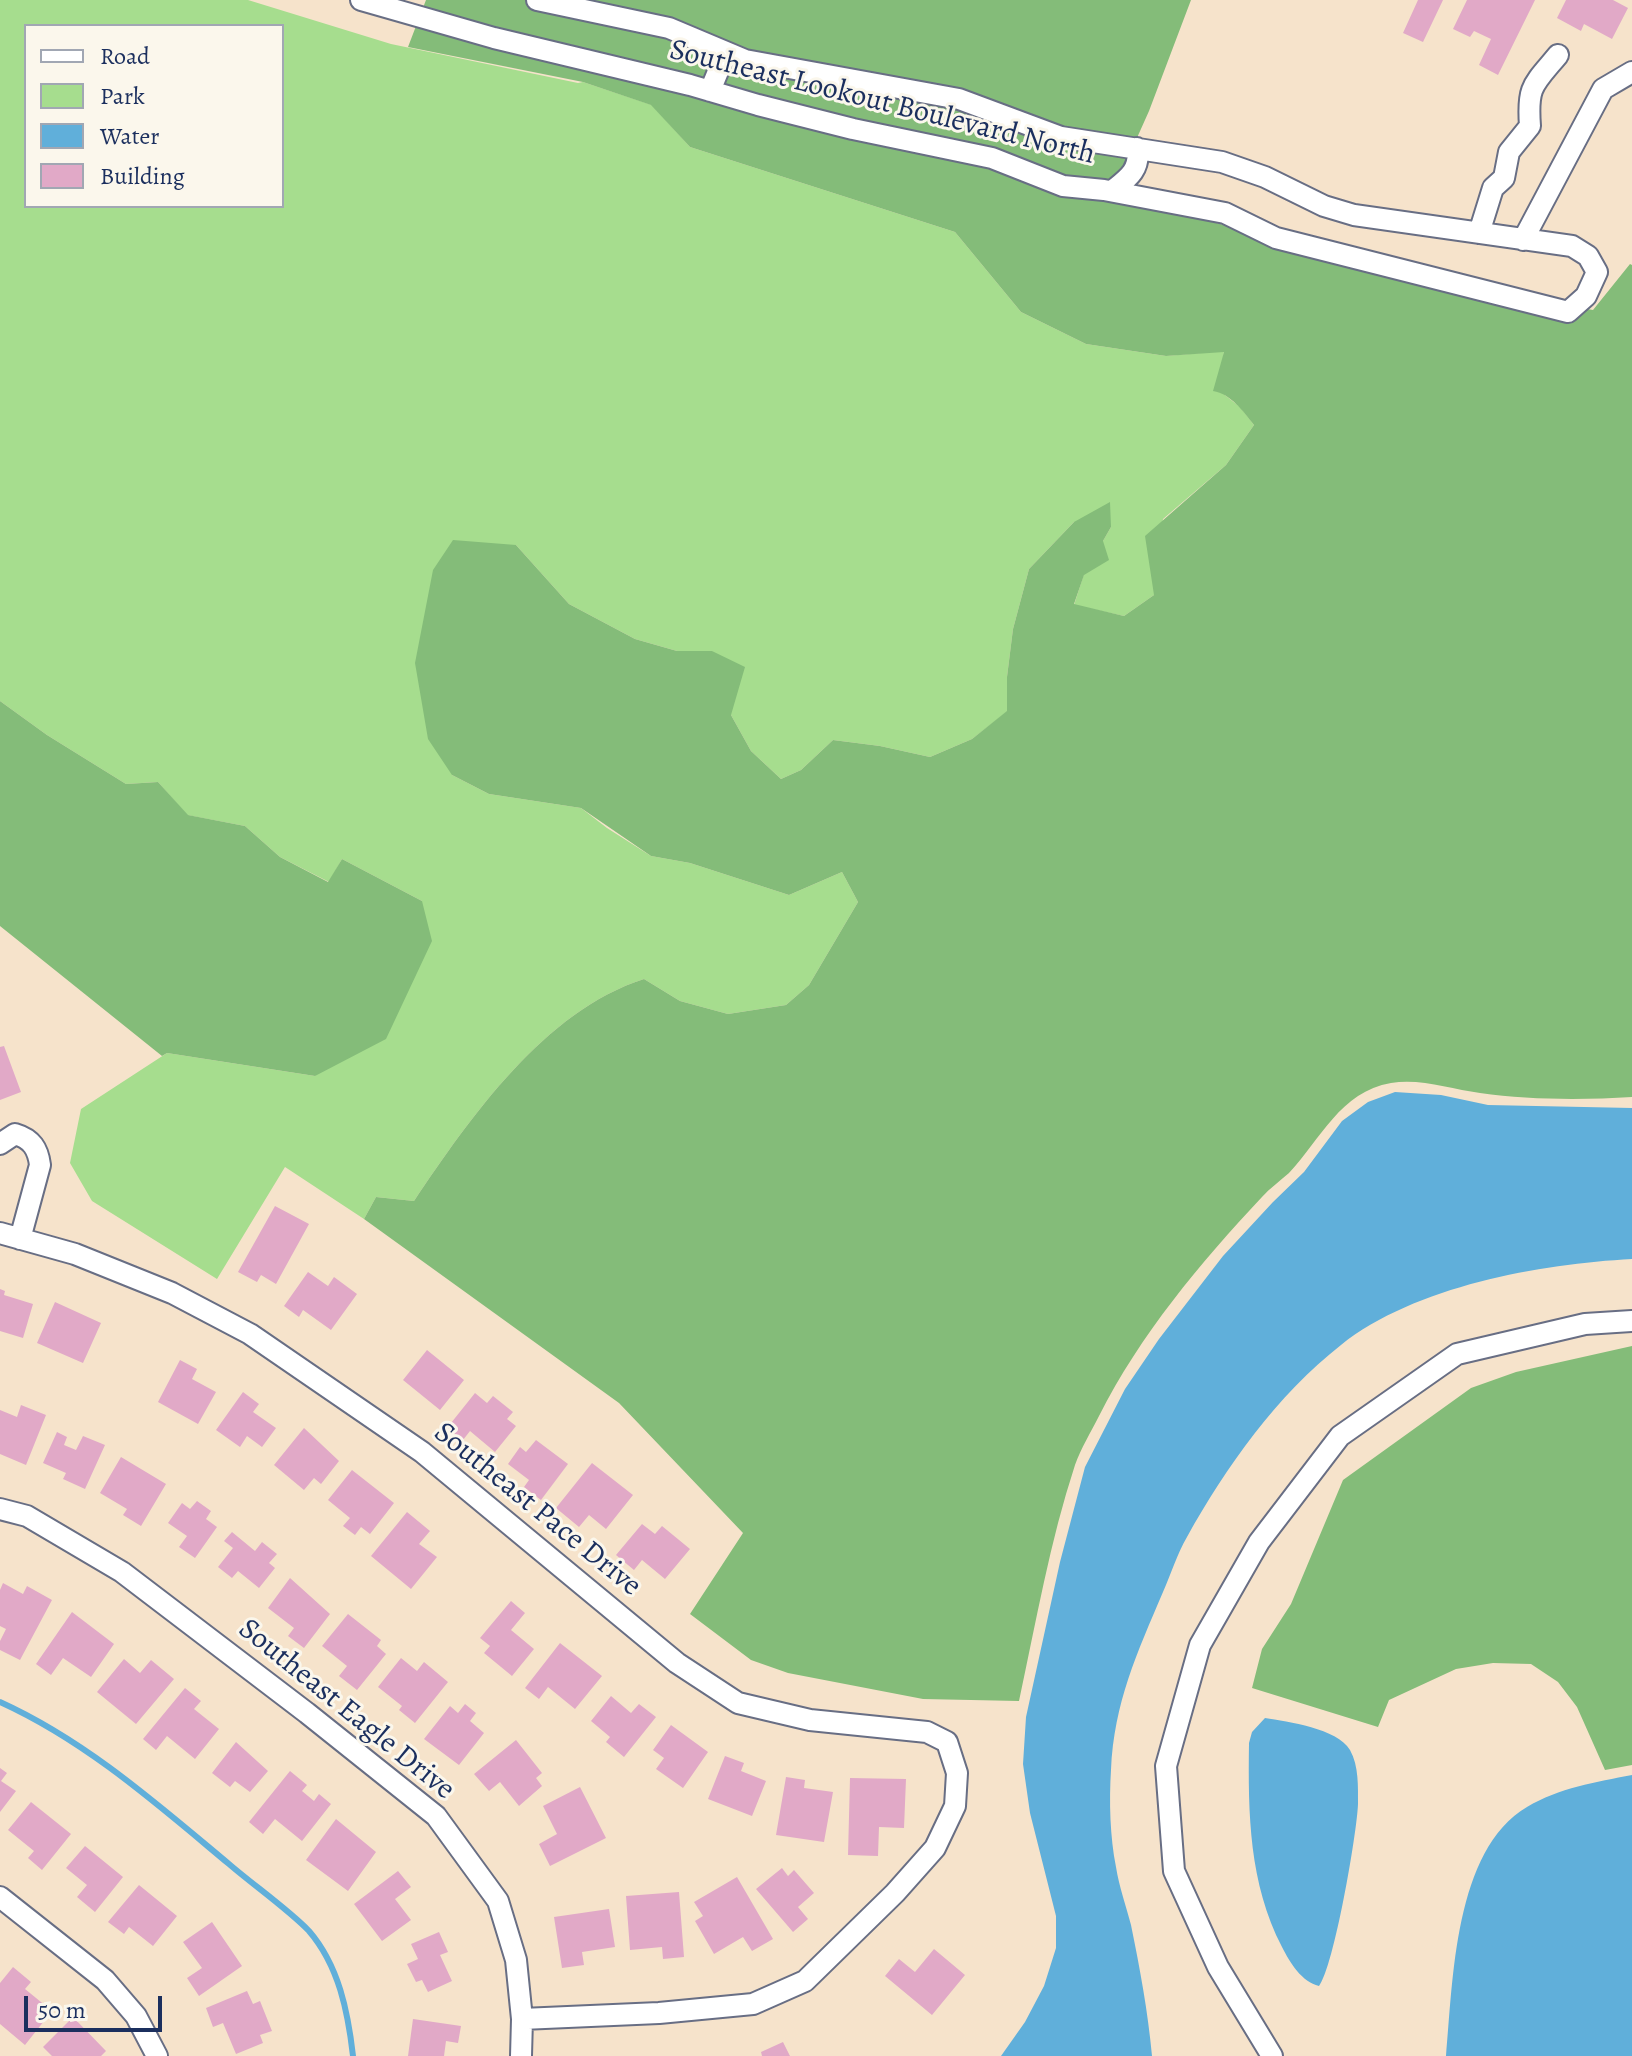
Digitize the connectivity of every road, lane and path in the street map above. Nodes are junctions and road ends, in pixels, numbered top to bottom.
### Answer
1 (361, 0) edge
2 (537, 0) edge
3 (419, 9) edge
4 (726, 52) junction
5 (1558, 55) dead end
6 (1632, 72) edge
7 (710, 91) junction
8 (1137, 148) junction
9 (1112, 191) junction
10 (1479, 233) junction
11 (1523, 240) junction
12 (0, 1144) edge
13 (10, 1236) edge
14 (1632, 1321) edge
15 (0, 1509) edge
16 (0, 1897) edge
17 (522, 2019) junction
18 (157, 2056) edge
19 (521, 2056) edge
20 (1272, 2056) edge

1 - 3 street, Southeast Lookout Boulevard North
2 - 4 street, Southeast Lookout Boulevard North
3 - 7 street, Southeast Lookout Boulevard North
4 - 7 street
4 - 8 street, Southeast Lookout Boulevard North
5 - 10 street
6 - 11 street
7 - 9 street, Southeast Lookout Boulevard North
8 - 9 street
8 - 10 street, Southeast Lookout Boulevard North
9 - 11 street, Southeast Lookout Boulevard North
10 - 11 street, Southeast Lookout Boulevard North
12 - 13 street
13 - 17 street, Southeast Pace Drive
14 - 20 street
15 - 17 street, Southeast Eagle Drive
16 - 18 street
17 - 19 street, Southeast Eagle Drive

